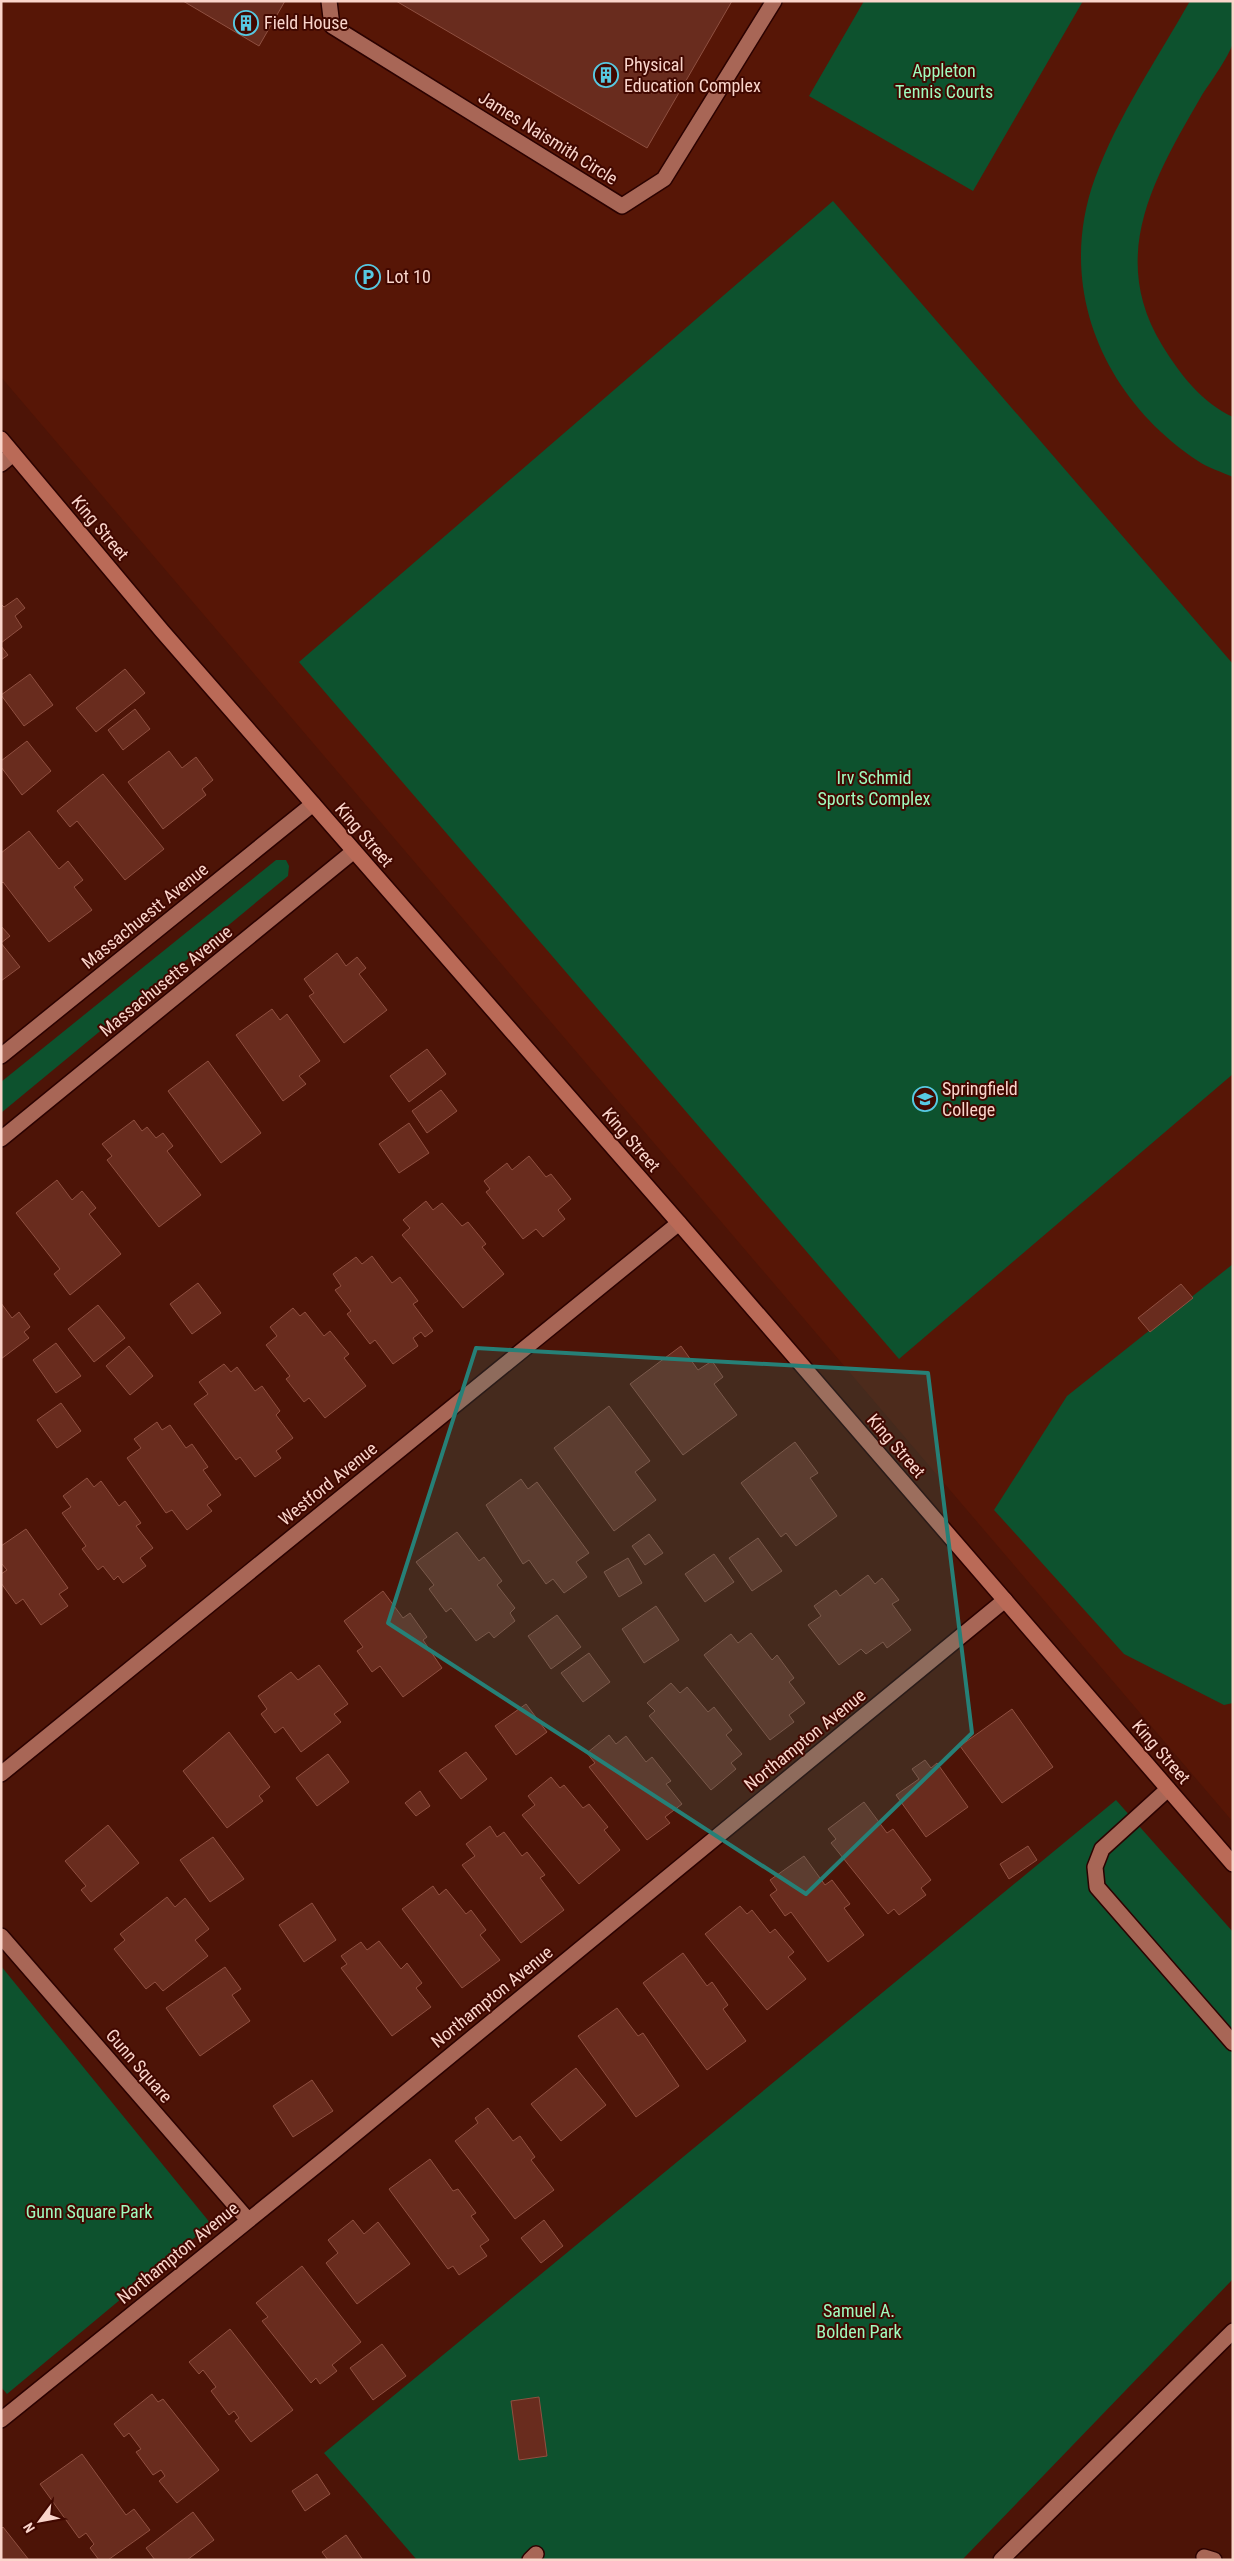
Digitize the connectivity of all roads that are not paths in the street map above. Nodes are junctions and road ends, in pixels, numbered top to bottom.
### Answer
1 (329, 1) edge
2 (774, 1) edge
3 (1, 439) edge
4 (13, 454) junction
5 (1, 464) edge
6 (313, 804) junction
7 (354, 852) junction
8 (1, 1056) edge
9 (1, 1139) edge
10 (679, 1223) junction
11 (1005, 1600) junction
12 (1, 1774) edge
13 (1168, 1789) junction
14 (1233, 1864) edge
15 (1, 1936) edge
16 (1233, 2043) edge
17 (248, 2220) junction
18 (1233, 2331) edge
19 (1, 2420) edge
20 (1001, 2560) edge

1 - 2 street, James Naismith Circle
3 - 4 street, King Street
4 - 5 street
4 - 6 street, King Street
6 - 7 street, King Street
6 - 8 street, Massachuestt Avenue
7 - 9 street, Massachusetts Avenue
7 - 10 street, King Street
10 - 11 street, King Street
10 - 12 street, Westford Avenue
11 - 13 street, King Street
11 - 17 street, Northampton Avenue
13 - 14 street, King Street
13 - 16 street
15 - 17 street, Gunn Square
17 - 19 street, Northampton Avenue
18 - 20 street

